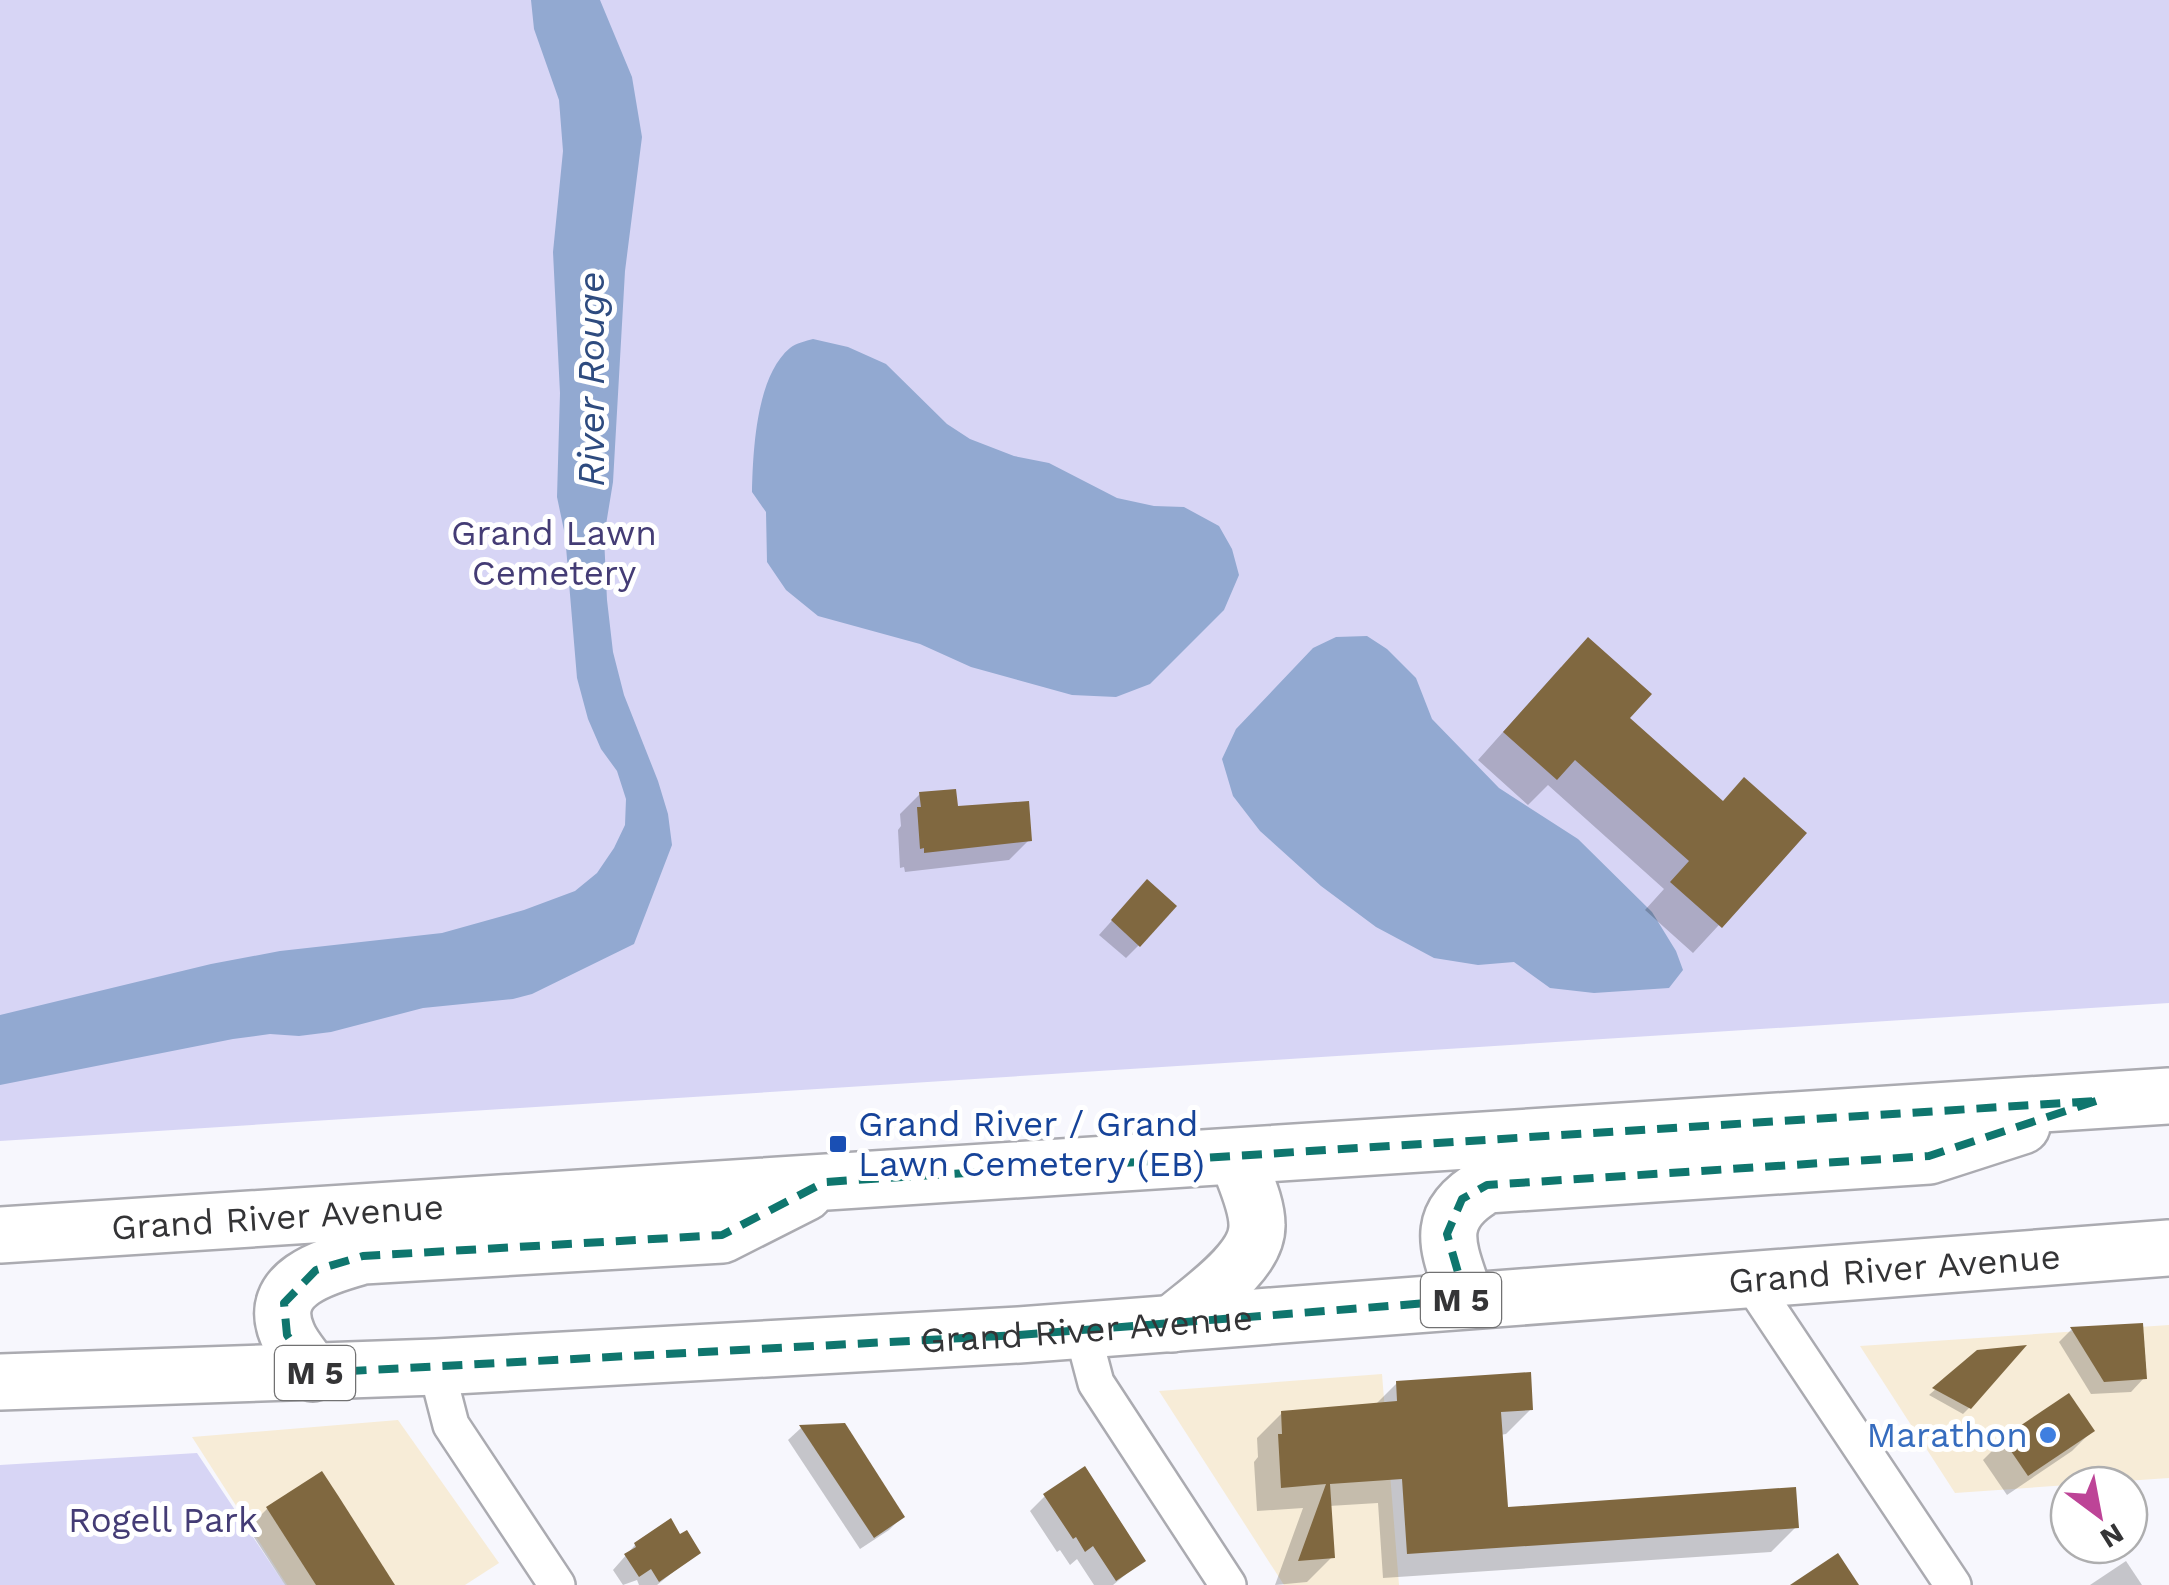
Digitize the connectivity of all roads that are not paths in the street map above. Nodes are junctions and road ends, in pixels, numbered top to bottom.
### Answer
1 (2169, 1096) edge
2 (2096, 1101) junction
3 (1237, 1157) junction
4 (825, 1182) junction
5 (0, 1235) edge
6 (2169, 1248) edge
7 (1750, 1281) junction
8 (1466, 1300) junction
9 (1172, 1324) junction
10 (1082, 1330) junction
11 (436, 1368) junction
12 (314, 1373) junction
13 (0, 1382) edge
14 (556, 1585) edge
15 (1228, 1585) edge
16 (1952, 1585) edge

1 - 2 main road, Grand River Avenue
2 - 3 main road, Grand River Avenue
2 - 8 main road
3 - 4 main road, Grand River Avenue
3 - 9 main road
4 - 5 main road, Grand River Avenue
4 - 12 main road
6 - 7 main road, Grand River Avenue / M 5
7 - 8 main road, Grand River Avenue / M 5
7 - 16 street
8 - 9 main road, Grand River Avenue / M 5
9 - 10 main road, Grand River Avenue / M 5
10 - 11 main road, Grand River Avenue / M 5
10 - 15 street
11 - 12 main road, Grand River Avenue / M 5
11 - 14 street
12 - 13 main road, Grand River Avenue / M 5

